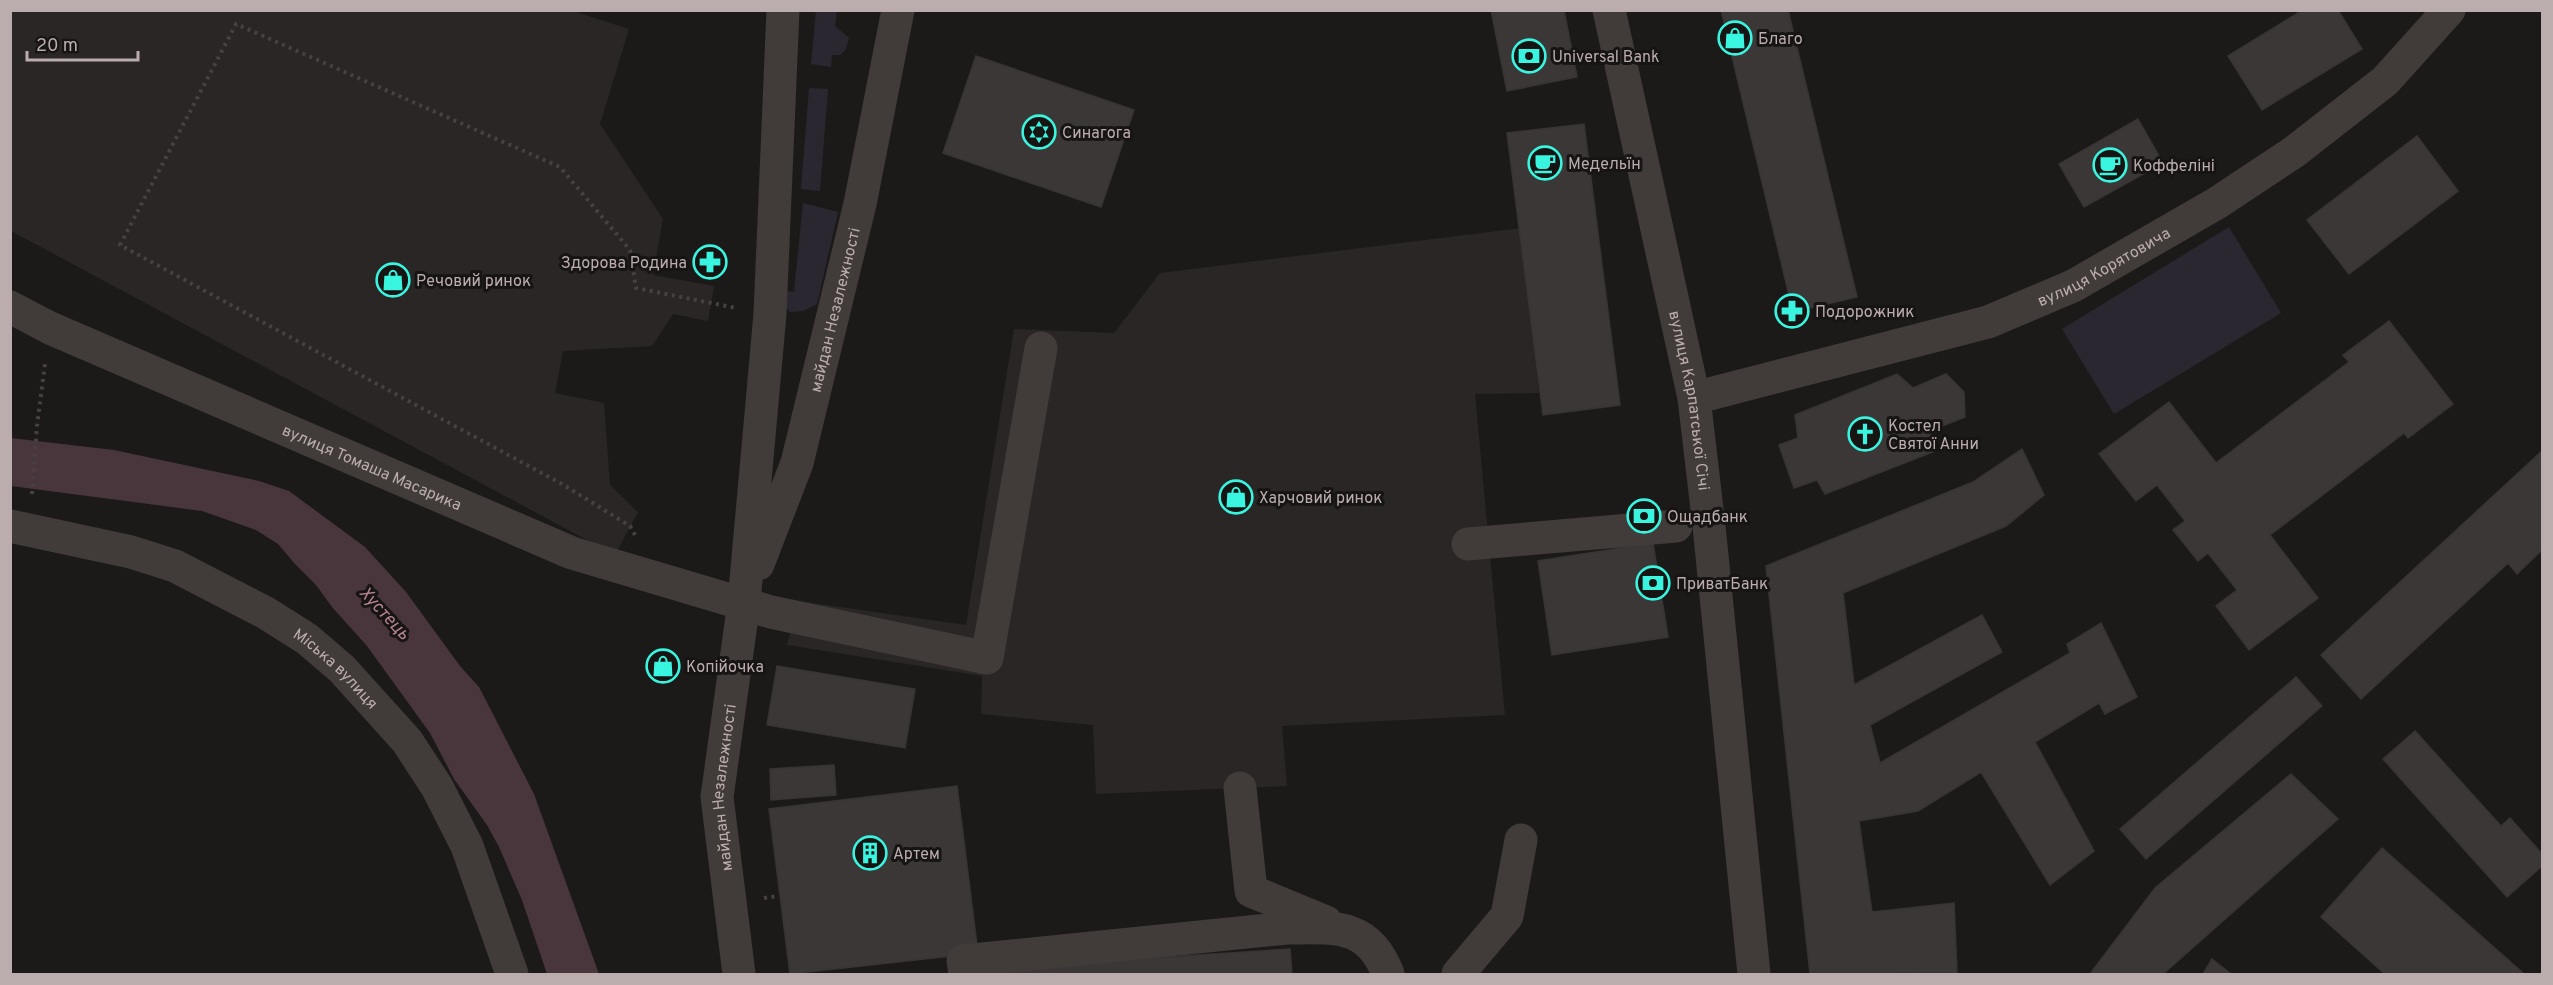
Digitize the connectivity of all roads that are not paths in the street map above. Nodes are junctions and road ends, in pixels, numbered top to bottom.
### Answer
1 (783, 10) edge
2 (898, 10) edge
3 (1609, 10) edge
4 (2449, 10) edge
5 (10, 307) edge
6 (1041, 348) dead end
7 (1694, 398) junction
8 (10, 526) edge
9 (1676, 526) dead end
10 (1468, 544) dead end
11 (744, 602) junction
12 (1240, 788) dead end
13 (1521, 840) dead end
14 (1338, 928) junction
15 (512, 975) edge
16 (739, 975) edge
17 (965, 975) edge
18 (1388, 975) edge
19 (1458, 975) edge
20 (1754, 975) edge

1 - 11 street, майдан Незалежності
2 - 11 street, майдан Незалежності
3 - 7 street, вулиця Карпатської Січі
4 - 7 street, вулиця Корятовича
5 - 11 street, вулиця Томаша Масарика
6 - 11 street, вулиця Томаша Масарика
7 - 20 street, вулиця Карпатської Січі
8 - 15 street, Міська вулиця
9 - 10 street
11 - 16 street, майдан Незалежності
12 - 14 street
13 - 19 street
14 - 17 street
14 - 18 street

